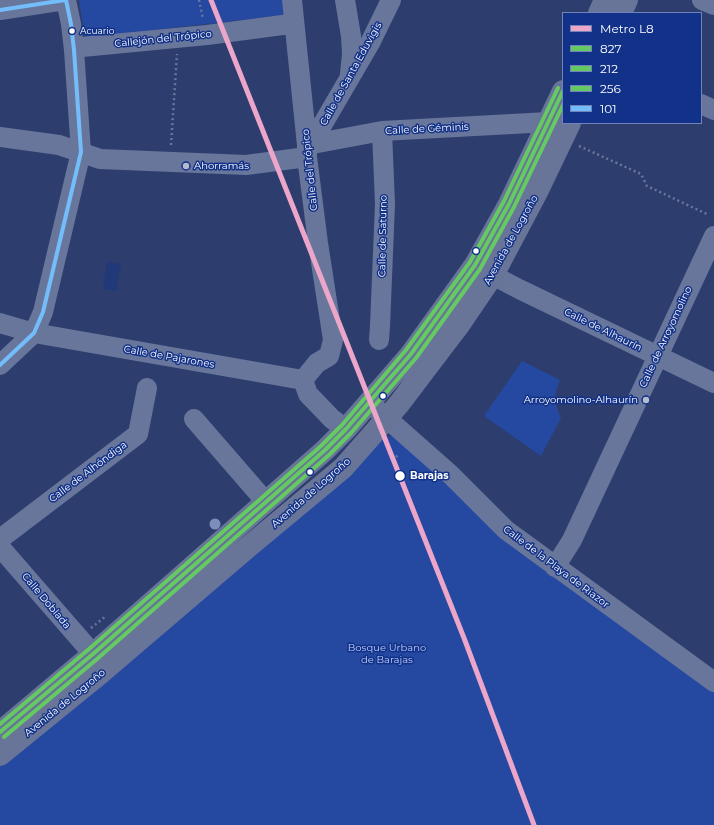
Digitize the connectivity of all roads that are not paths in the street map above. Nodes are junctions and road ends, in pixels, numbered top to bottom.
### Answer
1 (66, 0) edge
2 (292, 0) edge
3 (345, 0) edge
4 (391, 0) edge
5 (605, 0) edge
6 (627, 0) edge
7 (0, 10) edge
8 (599, 12) edge
9 (621, 12) edge
10 (290, 24) dead end
11 (82, 47) dead end
12 (349, 78) junction
13 (562, 92) edge
14 (702, 104) edge
15 (714, 110) edge
16 (549, 122) junction
17 (570, 124) edge
18 (382, 131) junction
19 (0, 137) edge
20 (307, 151) junction
21 (81, 152) junction
22 (714, 236) edge
23 (484, 270) junction
24 (0, 323) edge
25 (34, 333) junction
26 (379, 340) dead end
27 (658, 356) junction
28 (0, 365) edge
29 (303, 380) junction
30 (714, 383) edge
31 (147, 388) dead end
32 (377, 410) junction
33 (194, 419) dead end
34 (346, 429) junction
35 (266, 502) junction
36 (0, 539) edge
37 (0, 547) edge
38 (556, 567) junction
39 (92, 654) junction
40 (714, 682) edge
41 (0, 732) edge
42 (0, 755) edge

1 - 7 street
1 - 21 street
2 - 20 street, Calle del Trópico
3 - 12 street
4 - 12 street, Calle de Santa Eduvigis
5 - 8 main road
6 - 9 main road
10 - 11 street, Callejón del Trópico
12 - 20 street, Calle de Santa Eduvigis
13 - 16 main road, Avenida de Logroño
14 - 15 street
16 - 18 street, Calle de Géminis
16 - 23 main road, Avenida de Logroño
17 - 23 main road, Avenida de Logroño
18 - 20 street, Calle de Géminis
18 - 26 street, Calle de Saturno
19 - 21 street, Calle de Géminis
20 - 21 street, Calle de Géminis
20 - 29 street, Calle del Trópico
21 - 25 street
22 - 27 street, Calle de Arroyomolino
23 - 27 street, Calle de Alhaurín
23 - 32 main road, Avenida de Logroño
23 - 32 main road, Avenida de Logroño
24 - 25 street, Calle de Pajarones
25 - 28 street
25 - 29 street, Calle de Pajarones
27 - 30 street, Calle de Alhaurín
27 - 38 street, Calle de Arroyomolino
29 - 34 street
31 - 36 street, Calle de Alhóndiga
32 - 34 main road, Avenida de Logroño
32 - 38 street, Calle de la Playa de Riazor
32 - 42 main road, Avenida de Logroño
33 - 35 street
34 - 35 main road, Avenida de Logroño
35 - 39 main road, Avenida de Logroño
37 - 39 street, Calle Doblada
38 - 40 street, Calle de la Playa de Riazor
39 - 41 main road, Avenida de Logroño

